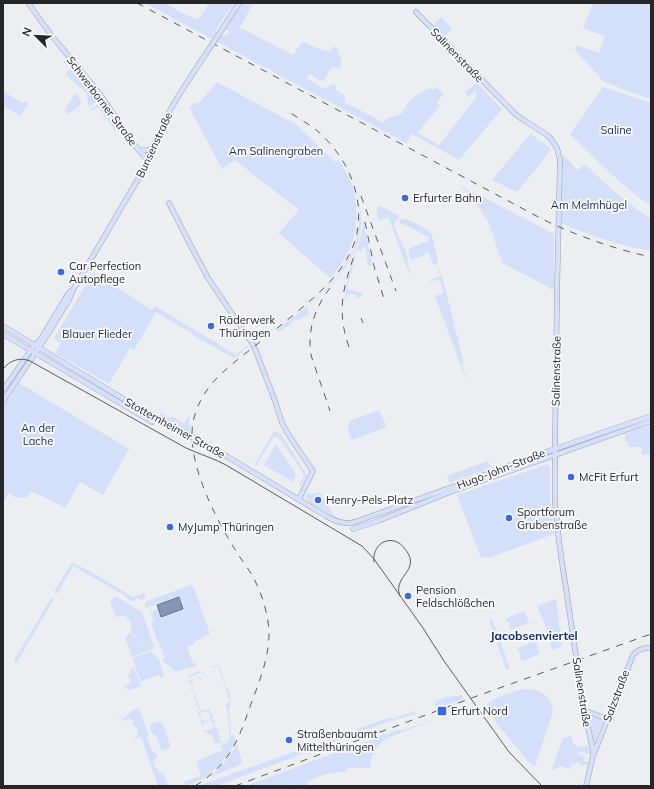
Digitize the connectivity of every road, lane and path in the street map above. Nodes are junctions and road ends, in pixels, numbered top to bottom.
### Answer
1 (28, 3) edge
2 (239, 3) edge
3 (416, 12) dead end
4 (153, 148) junction
5 (138, 149) junction
6 (148, 161) junction
7 (169, 203) dead end
8 (3, 326) edge
9 (3, 334) edge
10 (38, 347) junction
11 (34, 352) junction
12 (3, 390) edge
13 (3, 401) edge
14 (651, 416) edge
15 (651, 420) edge
16 (152, 422) dead end
17 (555, 449) junction
18 (555, 455) junction
19 (298, 499) junction
20 (350, 523) joint
21 (353, 529) dead end
22 (651, 648) edge
23 (584, 710) junction
24 (607, 719) junction
25 (593, 756) junction
26 (586, 786) edge

1 - 5 main road, Schwerborner Straße
2 - 4 main road, Bunsenstraße, bridge
3 - 17 main road, Salinenstraße
4 - 5 main road
4 - 6 main road, Bunsenstraße
5 - 6 main road, Schwerborner Straße
6 - 10 main road, Bunsenstraße
7 - 19 main road
8 - 10 main road, Stotternheimer Straße
9 - 11 main road, Stotternheimer Straße
10 - 11 main road, Bunsenstraße
10 - 19 main road, Stotternheimer Straße
11 - 12 main road
11 - 13 main road
11 - 16 main road, Stotternheimer Straße
14 - 17 main road, Hugo-John-Straße
15 - 18 main road, Hugo-John-Straße
17 - 18 main road, Salinenstraße
17 - 20 main road, Hugo-John-Straße
18 - 21 main road, Hugo-John-Straße
18 - 23 main road, Salinenstraße
19 - 20 main road, Stotternheimer Straße
22 - 24 main road, Salzstraße
23 - 24 main road
23 - 25 main road, Salinenstraße
24 - 25 main road, Salzstraße
25 - 26 main road, Salinenstraße

